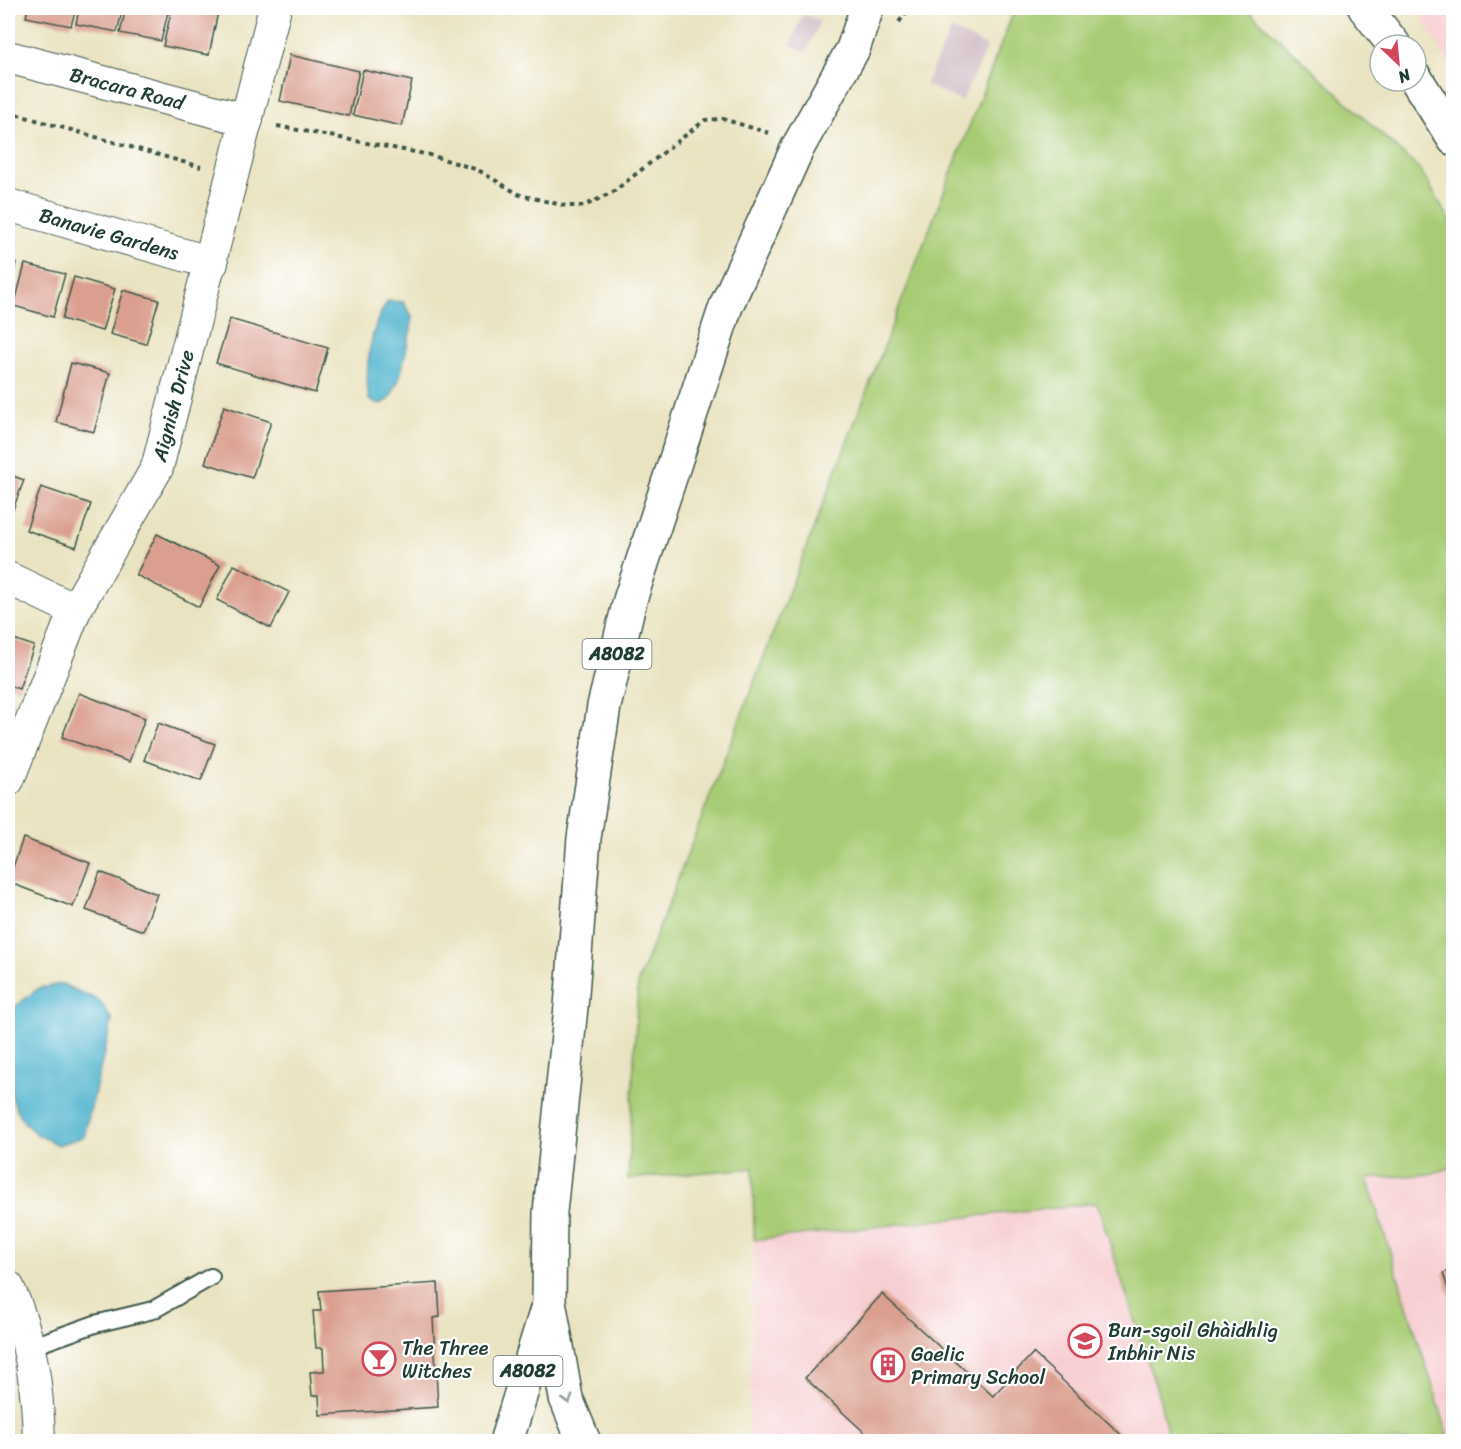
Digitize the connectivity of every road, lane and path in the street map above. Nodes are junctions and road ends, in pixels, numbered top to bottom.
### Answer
1 (275, 8) edge
2 (867, 8) edge
3 (910, 8) edge
4 (1365, 8) edge
5 (893, 16) edge
6 (1385, 33) edge
7 (853, 49) junction
8 (8, 57) edge
9 (1425, 93) edge
10 (8, 112) edge
11 (247, 120) junction
12 (778, 137) dead end
13 (1454, 139) edge
14 (233, 176) junction
15 (8, 205) edge
16 (212, 262) junction
17 (8, 578) edge
18 (75, 610) junction
19 (8, 780) edge
20 (212, 1277) dead end
21 (8, 1287) edge
22 (549, 1301) junction
23 (30, 1347) junction
24 (39, 1442) edge
25 (506, 1442) edge
26 (584, 1442) edge

1 - 11 street, Aignish Drive
2 - 7 main road, A8082
3 - 5 path
4 - 6 main road
5 - 7 main road, A8082
7 - 22 main road, A8082
8 - 11 street, Bracara Road
9 - 13 main road
10 - 14 path
11 - 12 path
11 - 14 street, Aignish Drive
14 - 16 street, Aignish Drive
15 - 16 street, Banavie Gardens
16 - 18 street, Aignish Drive
17 - 18 street
18 - 19 street, Aignish Drive
20 - 23 lane
21 - 23 street
22 - 25 main road, A8082
22 -> 26 main road, A8082
23 - 24 street

